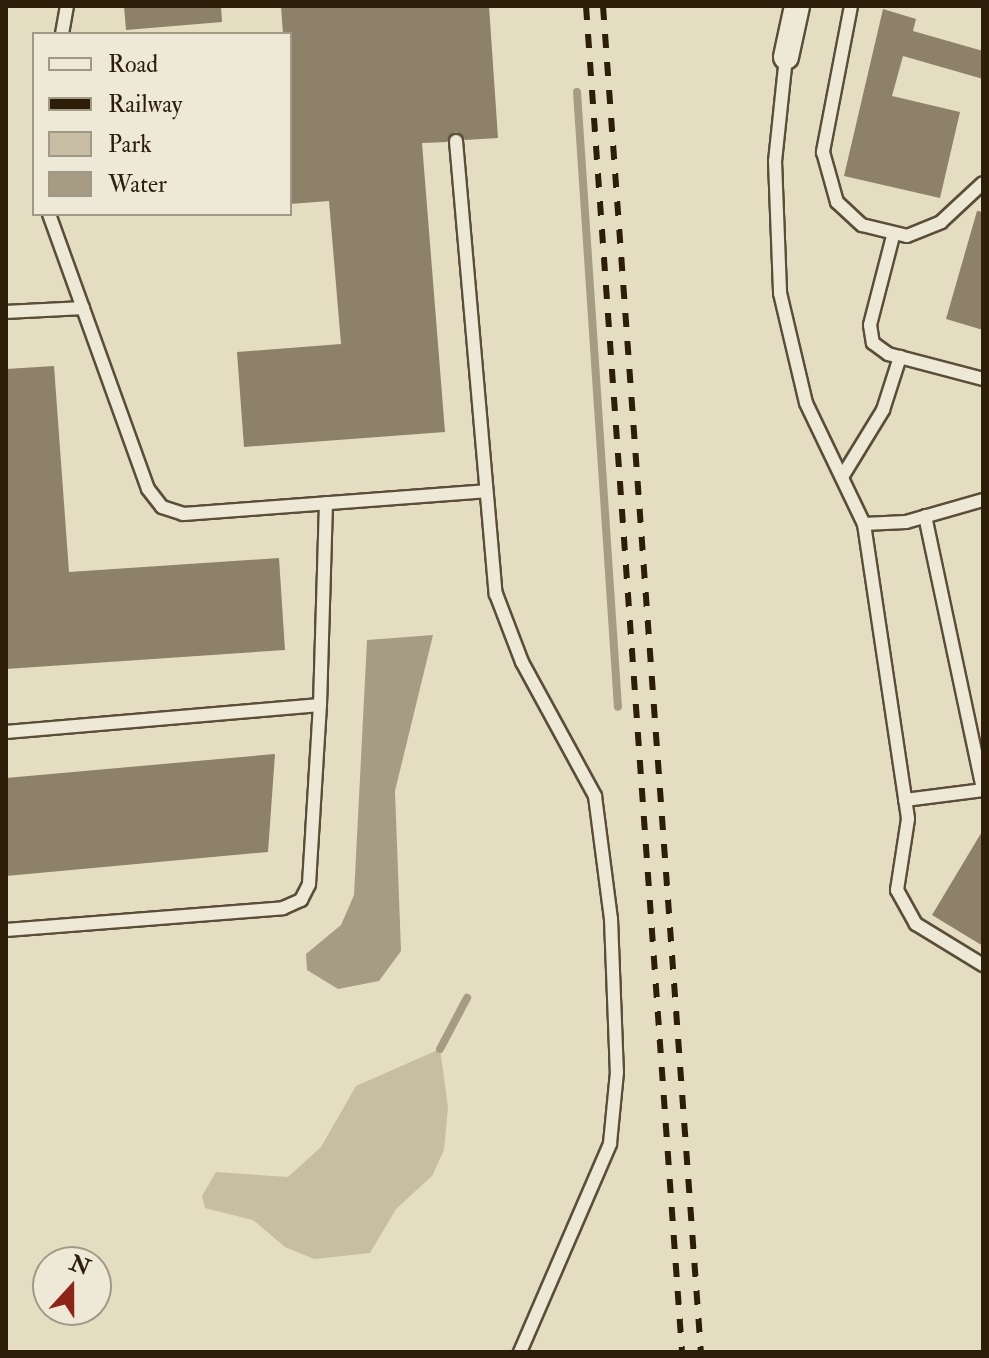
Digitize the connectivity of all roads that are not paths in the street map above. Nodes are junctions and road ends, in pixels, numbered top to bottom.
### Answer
1 (67, 6) edge
2 (797, 6) edge
3 (851, 6) edge
4 (62, 32) edge
5 (786, 57) joint
6 (456, 141) dead end
7 (983, 183) edge
8 (50, 216) edge
9 (893, 236) junction
10 (83, 308) junction
11 (6, 312) edge
12 (900, 357) junction
13 (983, 379) edge
14 (842, 477) junction
15 (486, 491) junction
16 (983, 500) edge
17 (326, 503) junction
18 (925, 516) junction
19 (864, 524) junction
20 (320, 705) junction
21 (6, 732) edge
22 (983, 790) edge
23 (905, 800) junction
24 (6, 930) edge
25 (983, 965) edge
26 (520, 1352) edge

1 - 4 lane
2 - 5 street
3 - 9 lane
5 - 14 lane
6 - 15 lane
7 - 9 lane
8 - 10 lane
9 - 12 lane
10 - 11 lane
10 - 17 lane
12 - 13 lane
12 - 14 lane
14 - 19 lane
15 - 17 lane
15 - 26 lane
16 - 18 lane
17 - 20 lane
18 - 19 lane
18 - 22 lane
19 - 23 lane
20 - 21 lane
20 - 24 lane
22 - 23 lane
23 - 25 lane

